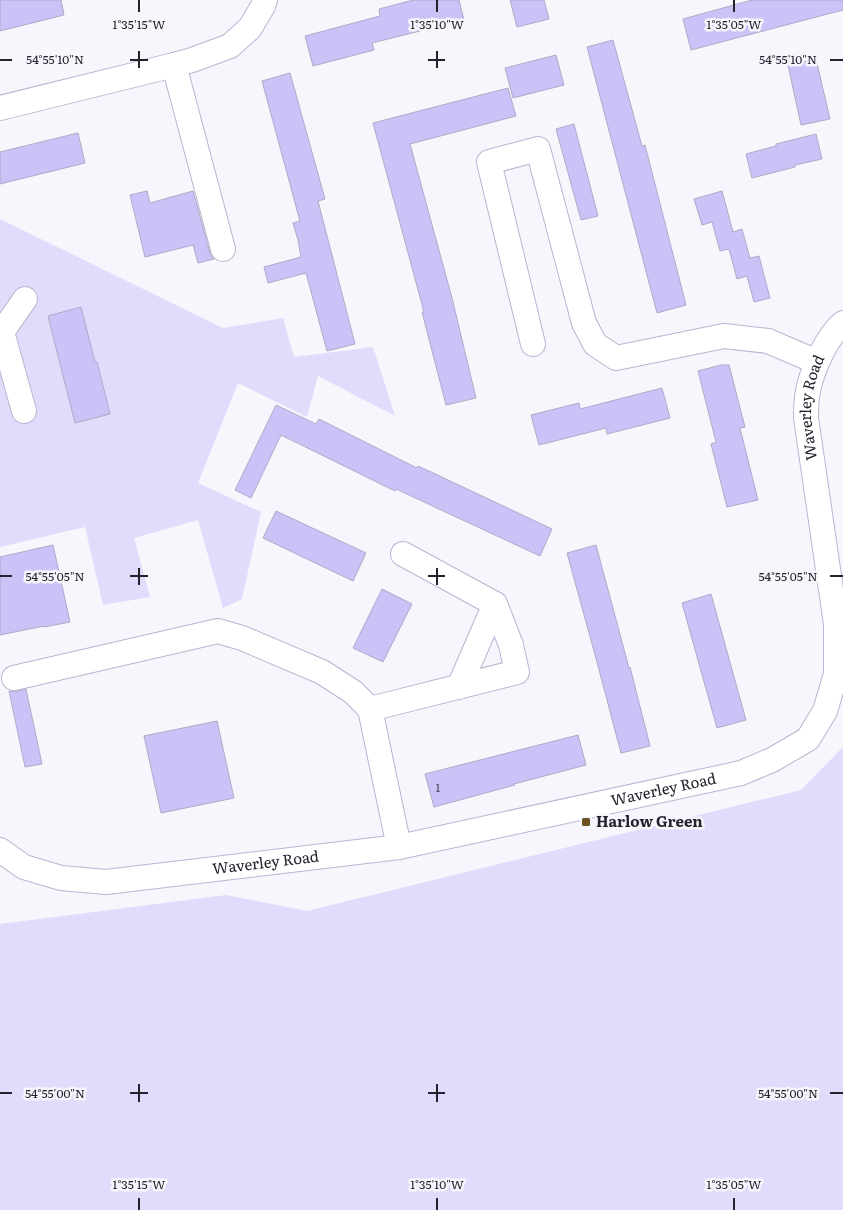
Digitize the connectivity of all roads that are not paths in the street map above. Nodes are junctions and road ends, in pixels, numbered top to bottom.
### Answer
1 (265, 0) edge
2 (174, 65) junction
3 (0, 108) edge
4 (223, 249) dead end
5 (25, 299) dead end
6 (843, 322) edge
7 (1, 332) edge
8 (533, 344) dead end
9 (817, 362) junction
10 (24, 411) dead end
11 (402, 554) dead end
12 (495, 604) junction
13 (14, 678) dead end
14 (459, 687) junction
15 (370, 710) junction
16 (399, 847) junction
17 (0, 850) edge

1 - 2 street
2 - 3 street
2 - 4 street
5 - 7 street
6 - 9 street, Waverley Road
7 - 10 street
8 - 9 street
9 - 16 street, Waverley Road
11 - 12 street
12 - 14 street
12 - 14 street
13 - 15 street
14 - 15 street
15 - 16 street
16 - 17 street, Waverley Road

